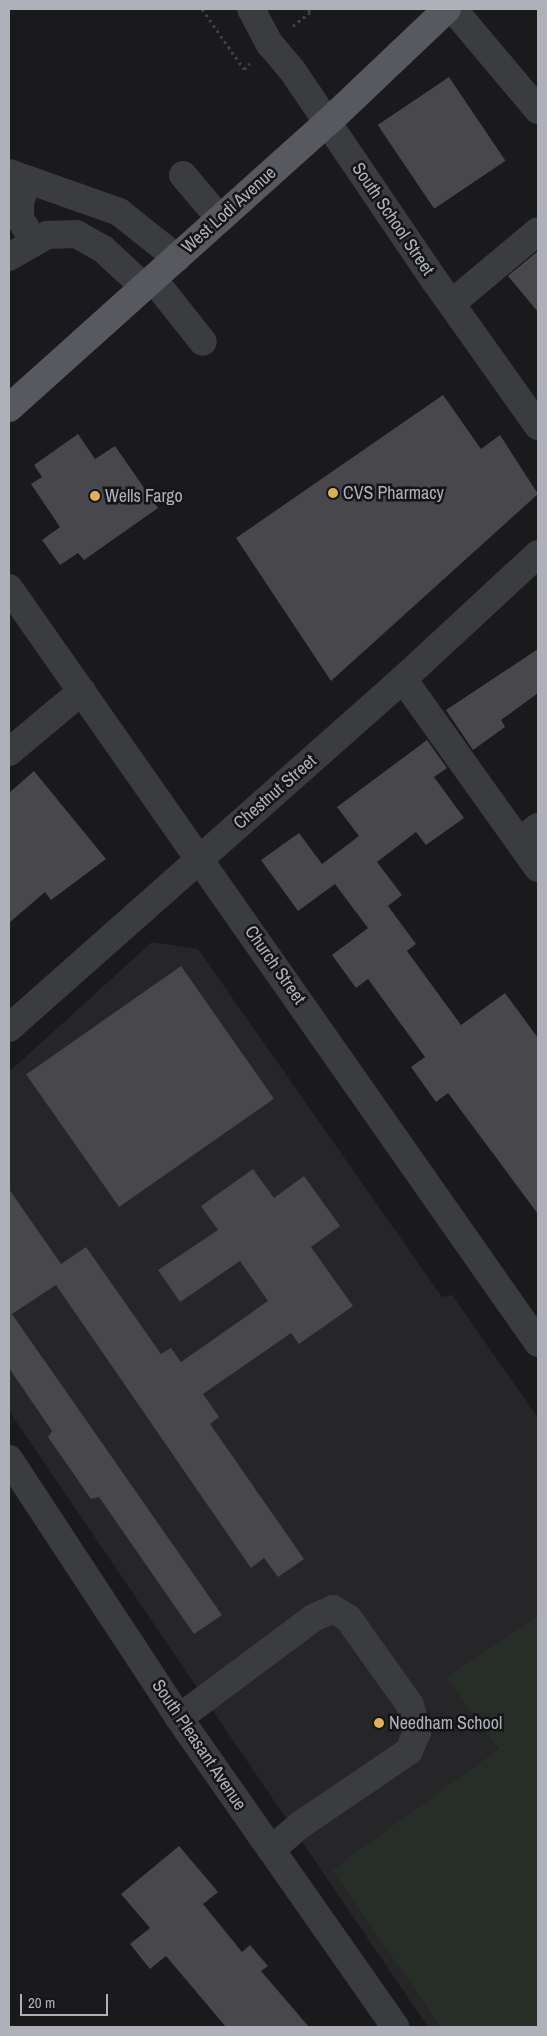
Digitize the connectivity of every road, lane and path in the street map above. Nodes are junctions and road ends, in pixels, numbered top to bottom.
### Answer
1 (251, 9) edge
2 (447, 9) edge
3 (453, 9) edge
4 (538, 110) edge
5 (328, 122) junction
6 (184, 174) dead end
7 (19, 176) edge
8 (220, 219) junction
9 (538, 231) edge
10 (34, 242) junction
11 (9, 257) edge
12 (177, 258) junction
13 (148, 283) junction
14 (452, 303) junction
15 (203, 342) dead end
16 (9, 408) edge
17 (538, 426) edge
18 (538, 554) edge
19 (9, 588) edge
20 (403, 679) junction
21 (82, 691) junction
22 (9, 752) edge
23 (529, 834) edge
24 (200, 858) junction
25 (538, 868) edge
26 (9, 1028) edge
27 (538, 1343) edge
28 (9, 1458) edge
29 (179, 1718) junction
30 (271, 1850) junction
31 (395, 2027) edge

1 - 5 street, South School Street
2 - 5 main road, West Lodi Avenue
3 - 4 street
5 - 8 main road, West Lodi Avenue
5 - 14 street, South School Street
6 - 8 street
7 - 10 street
7 - 12 street
8 - 12 main road, West Lodi Avenue
9 - 14 street
10 - 11 street
10 - 13 street
12 - 13 main road, West Lodi Avenue
13 - 15 street
13 - 16 main road, West Lodi Avenue
14 - 17 street, South School Street
18 - 20 street, Chestnut Street
19 - 21 street, Church Street
20 - 23 street
20 - 24 street, Chestnut Street
21 - 22 street
21 - 24 street, Church Street
23 - 25 street
24 - 26 street, Chestnut Street
24 - 27 street, Church Street
28 - 29 street, South Pleasant Avenue
29 - 30 street, South Pleasant Avenue
29 - 30 street
30 - 31 street, South Pleasant Avenue

